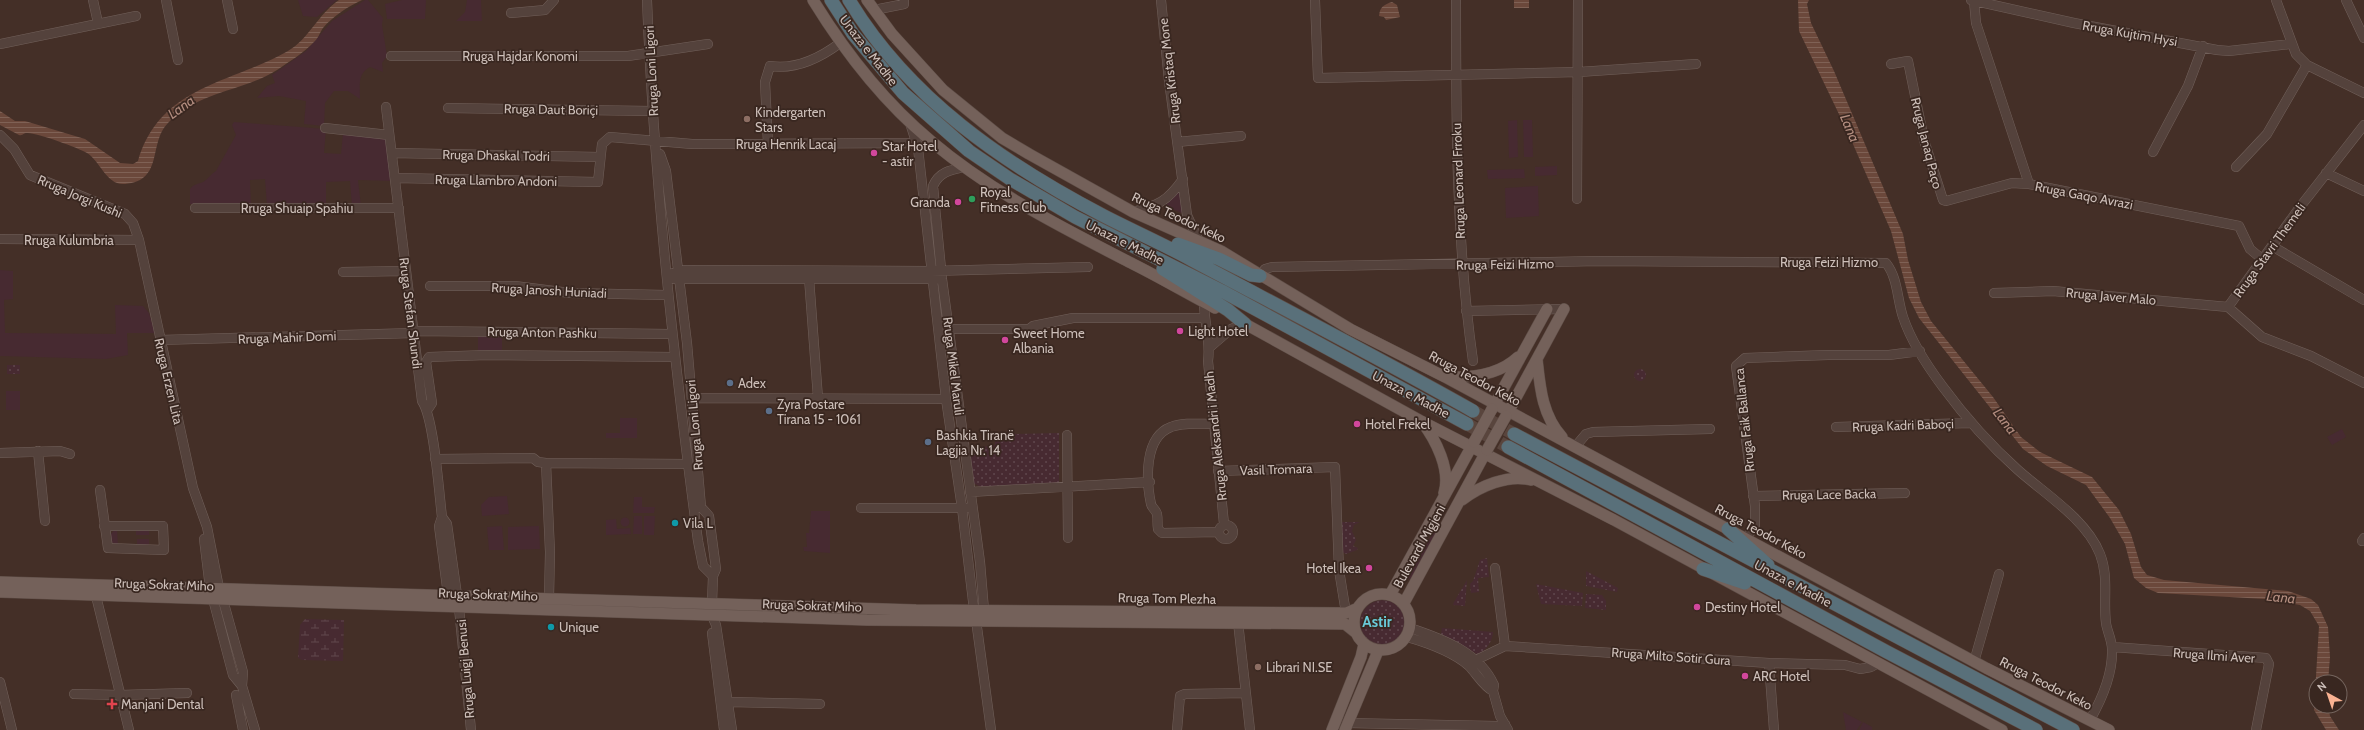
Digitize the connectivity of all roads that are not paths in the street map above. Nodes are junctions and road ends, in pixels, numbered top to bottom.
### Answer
1 (93, 0) edge
2 (166, 0) edge
3 (227, 0) edge
4 (554, 0) edge
5 (647, 0) edge
6 (813, 0) edge
7 (831, 0) edge
8 (849, 0) edge
9 (867, 0) edge
10 (904, 0) edge
11 (1161, 0) edge
12 (1315, 0) edge
13 (1456, 0) edge
14 (1578, 0) edge
15 (1972, 0) edge
16 (2276, 0) edge
17 (2346, 0) edge
18 (2000, 3) edge
19 (874, 10) junction
20 (511, 13) dead end
21 (136, 16) dead end
22 (98, 23) junction
23 (233, 29) dead end
24 (2364, 38) edge
25 (840, 43) junction
26 (0, 44) edge
27 (708, 44) dead end
28 (2291, 44) junction
29 (2203, 46) junction
30 (649, 54) junction
31 (391, 56) dead end
32 (178, 60) dead end
33 (1696, 64) dead end
34 (1891, 64) dead end
35 (2307, 65) junction
36 (1579, 72) junction
37 (1456, 75) junction
38 (2364, 93) edge
39 (386, 107) dead end
40 (448, 108) dead end
41 (653, 111) junction
42 (910, 123) junction
43 (2364, 125) edge
44 (324, 128) dead end
45 (0, 135) edge
46 (389, 135) junction
47 (1241, 136) dead end
48 (655, 141) junction
49 (1177, 142) junction
50 (917, 143) junction
51 (768, 144) junction
52 (2153, 152) dead end
53 (392, 153) junction
54 (600, 157) junction
55 (965, 167) junction
56 (2236, 167) dead end
57 (2326, 173) junction
58 (395, 178) junction
59 (1183, 179) junction
60 (598, 182) joint
61 (2029, 184) junction
62 (2364, 191) edge
63 (1577, 199) dead end
64 (195, 208) dead end
65 (399, 208) junction
66 (1133, 212) junction
67 (1100, 221) junction
68 (0, 239) edge
69 (1198, 239) junction
70 (139, 240) junction
71 (2272, 246) junction
72 (2262, 259) junction
73 (1461, 264) junction
74 (1088, 267) dead end
75 (678, 270) junction
76 (406, 271) junction
77 (343, 272) dead end
78 (807, 274) junction
79 (931, 275) junction
80 (942, 275) junction
81 (1260, 276) junction
82 (667, 278) junction
83 (680, 280) junction
84 (430, 286) dead end
85 (1994, 293) dead end
86 (667, 295) junction
87 (2364, 300) edge
88 (1204, 302) junction
89 (2228, 307) junction
90 (1547, 309) junction
91 (1564, 309) joint
92 (1466, 311) junction
93 (1204, 318) junction
94 (1245, 324) junction
95 (950, 329) junction
96 (414, 332) junction
97 (671, 334) junction
98 (160, 340) junction
99 (1210, 347) junction
100 (1920, 351) junction
101 (1523, 353) junction
102 (674, 357) junction
103 (1537, 359) junction
104 (1474, 361) dead end
105 (1445, 377) junction
106 (2364, 383) edge
107 (692, 398) junction
108 (818, 398) junction
109 (946, 399) junction
110 (1494, 406) junction
111 (428, 409) junction
112 (1473, 411) tunnel mouth
113 (1507, 414) junction
114 (1421, 421) junction
115 (1970, 423) junction
116 (1214, 424) junction
117 (1466, 424) tunnel mouth
118 (1836, 427) dead end
119 (1710, 429) dead end
120 (1514, 434) tunnel mouth
121 (1067, 435) dead end
122 (1473, 444) junction
123 (1571, 445) junction
124 (1508, 447) tunnel mouth
125 (38, 452) junction
126 (1486, 452) junction
127 (0, 454) edge
128 (70, 454) dead end
129 (435, 459) junction
130 (546, 463) junction
131 (688, 464) junction
132 (1218, 471) junction
133 (1150, 482) junction
134 (1541, 482) junction
135 (1068, 486) junction
136 (100, 490) dead end
137 (970, 492) junction
138 (1906, 493) dead end
139 (1753, 496) junction
140 (1442, 500) junction
141 (1460, 501) junction
142 (861, 508) dead end
143 (962, 508) junction
144 (972, 508) junction
145 (45, 521) dead end
146 (1224, 524) junction
147 (104, 526) junction
148 (1728, 530) junction
149 (1218, 532) junction
150 (1068, 538) dead end
151 (1746, 539) junction
152 (1495, 568) dead end
153 (1703, 569) junction
154 (1999, 574) dead end
155 (713, 576) junction
156 (1780, 576) junction
157 (0, 582) edge
158 (214, 588) junction
159 (1772, 590) junction
160 (0, 592) edge
161 (452, 595) junction
162 (1390, 595) junction
163 (96, 596) junction
164 (549, 598) junction
165 (218, 600) junction
166 (712, 603) junction
167 (1404, 603) junction
168 (459, 608) junction
169 (1358, 608) junction
170 (1346, 613) junction
171 (980, 615) junction
172 (712, 616) junction
173 (1238, 618) junction
174 (1355, 632) junction
175 (1409, 633) junction
176 (1364, 644) junction
177 (1505, 646) junction
178 (2112, 647) junction
179 (1378, 651) junction
180 (1974, 662) junction
181 (1769, 663) junction
182 (1878, 663) junction
183 (1473, 664) junction
184 (0, 682) edge
185 (187, 693) dead end
186 (1246, 693) junction
187 (74, 694) dead end
188 (236, 695) dead end
189 (120, 696) junction
190 (729, 702) junction
191 (820, 704) dead end
192 (2090, 720) junction
193 (1346, 727) edge
194 (1506, 727) edge
195 (12, 730) edge
196 (129, 730) edge
197 (243, 730) edge
198 (255, 730) edge
199 (471, 730) edge
200 (724, 730) edge
201 (732, 730) edge
202 (991, 730) edge
203 (1177, 730) edge
204 (1250, 730) edge
205 (1332, 730) edge
206 (1774, 730) edge
207 (2002, 730) edge
208 (2036, 730) edge
209 (2073, 730) edge
210 (2108, 730) edge
211 (2256, 730) edge

1 - 22 street
2 - 32 street
3 - 23 street
4 - 20 street
5 - 30 street, Rruga Loni Ligori
6 - 25 main road
7 - 67 highway, Unaza e Madhe
8 - 67 highway, Unaza e Madhe
9 - 19 main road, Rruga Teodor Keko
10 - 19 street
11 - 49 street, Rruga Kristaq Mone
12 - 37 street
13 - 37 street, Rruga Leonard Frroku
14 - 36 street
15 - 18 street, Rruga Kujtim Hysi
15 - 61 street, Rruga Gaqo Avrazi
16 - 28 street
17 - 24 street
18 - 29 street, Rruga Kujtim Hysi
19 - 66 main road, Rruga Teodor Keko
21 - 22 street
22 - 26 street
25 - 42 main road
25 - 51 street
27 - 30 street, Rruga Hajdar Konomi
28 - 29 street, Rruga Kujtim Hysi
28 - 35 street
29 - 52 street
30 - 31 street, Rruga Hajdar Konomi
30 - 41 street, Rruga Loni Ligori
33 - 36 street
34 - 61 street, Rruga Janaq Paço
35 - 38 street
35 - 56 street
36 - 37 street
36 - 63 street
37 - 73 street, Rruga Leonard Frroku
39 - 46 street, Rruga Stefan Shundi
40 - 41 street, Rruga Daut Boriçi
41 - 48 street, Rruga Loni Ligori
42 - 50 street, Rruga Mikel Maruli
42 - 55 main road
43 - 57 street, Rruga Stavri Themeli
44 - 46 street
45 - 70 street, Rruga Jorgi Kushi
46 - 53 street, Rruga Stefan Shundi
47 - 49 street, Rruga Kristaq Mone
48 - 51 street, Rruga Henrik Lacaj
48 - 54 street, Rruga Henrik Lacaj
48 - 75 street, Rruga Loni Ligori
48 - 82 street, Rruga Loni Ligori
49 - 59 street, Rruga Kristaq Mone
50 - 51 street, Rruga Henrik Lacaj
50 - 79 street, Rruga Mikel Maruli
53 - 54 street, Rruga Dhaskal Todri
53 - 58 street, Rruga Stefan Shundi
54 - 60 street, Rruga Henrik Lacaj
55 - 80 street, Rruga Mikel Maruli
55 - 88 main road
57 - 62 street
57 - 71 street, Rruga Stavri Themeli
58 - 60 street, Rruga Llambro Andoni
58 - 65 street, Rruga Stefan Shundi
59 - 66 street
59 - 69 street, Rruga Kristaq Mone
61 - 72 street, Rruga Gaqo Avrazi
64 - 65 street, Rruga Shuaip Spahiu
65 - 76 street, Rruga Stefan Shundi
66 - 69 main road, Rruga Teodor Keko
67 - 81 highway
67 - 94 highway
67 - 112 highway, Unaza e Madhe
67 - 117 highway, Unaza e Madhe
68 - 70 street, Rruga Kulumbria
69 - 81 main road, Rruga Teodor Keko
70 - 98 street, Rruga Erzen Lita
71 - 72 street, Rruga Stavri Themeli
71 - 87 street
72 - 89 street, Rruga Stavri Themeli
73 - 81 street, Rruga Feizi Hizmo
73 - 92 street, Rruga Leonard Frroku
73 - 100 street, Rruga Feizi Hizmo
74 - 80 street
75 - 78 street
75 - 82 street
75 - 83 street, Rruga Loni Ligori
76 - 77 street
76 - 96 street, Rruga Stefan Shundi
78 - 79 street
78 - 83 street
78 - 108 street
79 - 80 street
79 - 109 street, Rruga Mikel Maruli
80 - 95 street, Rruga Mikel Maruli
81 - 105 main road, Rruga Teodor Keko
82 - 83 street
82 - 86 street, Rruga Loni Ligori
83 - 107 street, Rruga Loni Ligori
84 - 86 street, Rruga Janosh Huniadi
85 - 89 street, Rruga Javer Malo
86 - 97 street, Rruga Loni Ligori
88 - 93 street, Rruga Aleksandri i Madh
88 - 94 main road
89 - 106 street, Rruga Stavri Themeli
90 - 91 street
90 - 92 street
90 - 101 main road, Bulevardi Migjeni
91 - 103 main road, Bulevardi Migjeni
92 - 104 street, Rruga Leonard Frroku
93 - 95 street
93 - 99 street, Rruga Aleksandri i Madh
94 - 99 street
94 - 114 main road
95 - 137 street, Rruga Mikel Maruli
96 - 97 street, Rruga Anton Pashku
96 - 98 street, Rruga Mahir Domi
96 - 111 street, Rruga Stefan Shundi
97 - 102 street, Rruga Loni Ligori
98 - 158 street, Rruga Erzen Lita
99 - 116 street, Rruga Aleksandri i Madh
100 - 115 street, Rruga Feizi Hizmo
100 - 139 street, Rruga Faik Ballanca
101 - 105 main road
101 - 110 main road, Bulevardi Migjeni
102 - 111 street
102 - 131 street, Rruga Loni Ligori
103 - 113 main road, Bulevardi Migjeni
103 - 123 main road
105 - 110 main road, Rruga Teodor Keko
107 - 108 street, Rruga Mikel Maruli
107 - 155 street, Rruga Loni Ligori
108 - 109 street, Rruga Mikel Maruli
109 - 143 street, Rruga Mikel Maruli
110 - 113 main road, Rruga Teodor Keko
110 - 122 main road, Bulevardi Migjeni, bridge
111 - 129 street, Rruga Stefan Shundi
113 - 123 main road, Rruga Teodor Keko
113 - 126 main road, Bulevardi Migjeni, bridge
114 - 122 main road
114 - 140 main road
115 - 118 street, Rruga Kadri Baboçi
115 - 178 street, Rruga Feizi Hizmo
116 - 132 street, Rruga Aleksandri i Madh
116 - 133 street
119 - 123 street
120 - 156 highway, Unaza e Madhe
121 - 135 street
122 - 126 main road
122 - 140 main road, Bulevardi Migjeni
123 - 148 main road, Rruga Teodor Keko
124 - 159 highway, Unaza e Madhe
125 - 127 street
125 - 128 street
125 - 145 street
126 - 134 main road
126 - 141 main road, Bulevardi Migjeni
129 - 130 street
129 - 161 street, Rruga Stefan Shundi
130 - 131 street
130 - 164 street
131 - 155 street, Rruga Loni Ligori
132 - 146 street, Rruga Aleksandri i Madh
132 - 170 street, Vasil Tromara
133 - 135 street
133 - 149 street
134 - 141 main road
134 - 153 main road
135 - 137 street
135 - 150 street
136 - 147 street
137 - 144 street, Rruga Mikel Maruli
138 - 139 street, Rruga Lace Backa
139 - 151 street, Rruga Faik Ballanca
140 - 162 main road, Bulevardi Migjeni
141 - 167 main road, Bulevardi Migjeni
142 - 143 street
143 - 144 street
143 - 171 street, Rruga Mikel Maruli
144 - 171 street, Rruga Mikel Maruli
146 - 149 street
146 - 149 street
147 - 147 street
148 - 151 main road, Rruga Teodor Keko
148 - 156 highway
151 - 180 main road, Rruga Teodor Keko
152 - 177 street
153 - 159 highway
153 - 182 main road
154 - 180 street
155 - 166 street, Rruga Loni Ligori
156 - 209 highway, Unaza e Madhe
157 - 158 main road, Rruga Sokrat Miho
158 - 161 main road, Rruga Sokrat Miho
158 - 165 main road
159 - 208 highway, Unaza e Madhe
160 - 163 main road, Rruga Sokrat Miho
161 - 164 main road, Rruga Sokrat Miho
161 - 168 main road
162 - 167 main road, Bulevardi Migjeni
162 - 169 main road, Bulevardi Migjeni
163 - 165 main road, Rruga Sokrat Miho
163 - 189 street
164 - 166 main road, Rruga Sokrat Miho
165 - 168 main road, Rruga Sokrat Miho
165 - 198 street
166 - 171 main road, Rruga Sokrat Miho
166 - 172 main road
167 - 175 main road, Bulevardi Migjeni
168 - 172 main road, Rruga Sokrat Miho
168 - 199 street, Rruga Luigj Benusi
169 - 170 main road, Rruga Tom Plezha
169 - 174 main road
170 - 173 main road, Rruga Tom Plezha
171 - 172 main road, Rruga Sokrat Miho
171 - 173 main road, Rruga Tom Plezha
171 - 202 street
172 - 190 street
172 - 200 street
173 - 174 main road, Rruga Tom Plezha
173 - 186 street
174 - 176 main road
175 - 179 main road
175 - 183 street
176 - 179 main road
176 - 205 main road
177 - 181 street, Rruga Milto Sotir Gura
177 - 183 street, Rruga Milto Sotir Gura
178 - 192 street, Rruga Feizi Hizmo
178 - 211 street, Rruga Ilmi Aver
179 - 193 main road
180 - 192 main road, Rruga Teodor Keko
181 - 182 street, Rruga Milto Sotir Gura
181 - 206 street
182 - 207 main road
183 - 194 street
184 - 195 street
185 - 189 street
186 - 203 street
186 - 204 street
187 - 189 street
188 - 197 street
189 - 196 street
190 - 191 street
190 - 201 street
192 - 210 main road, Rruga Teodor Keko
193 - 194 street

